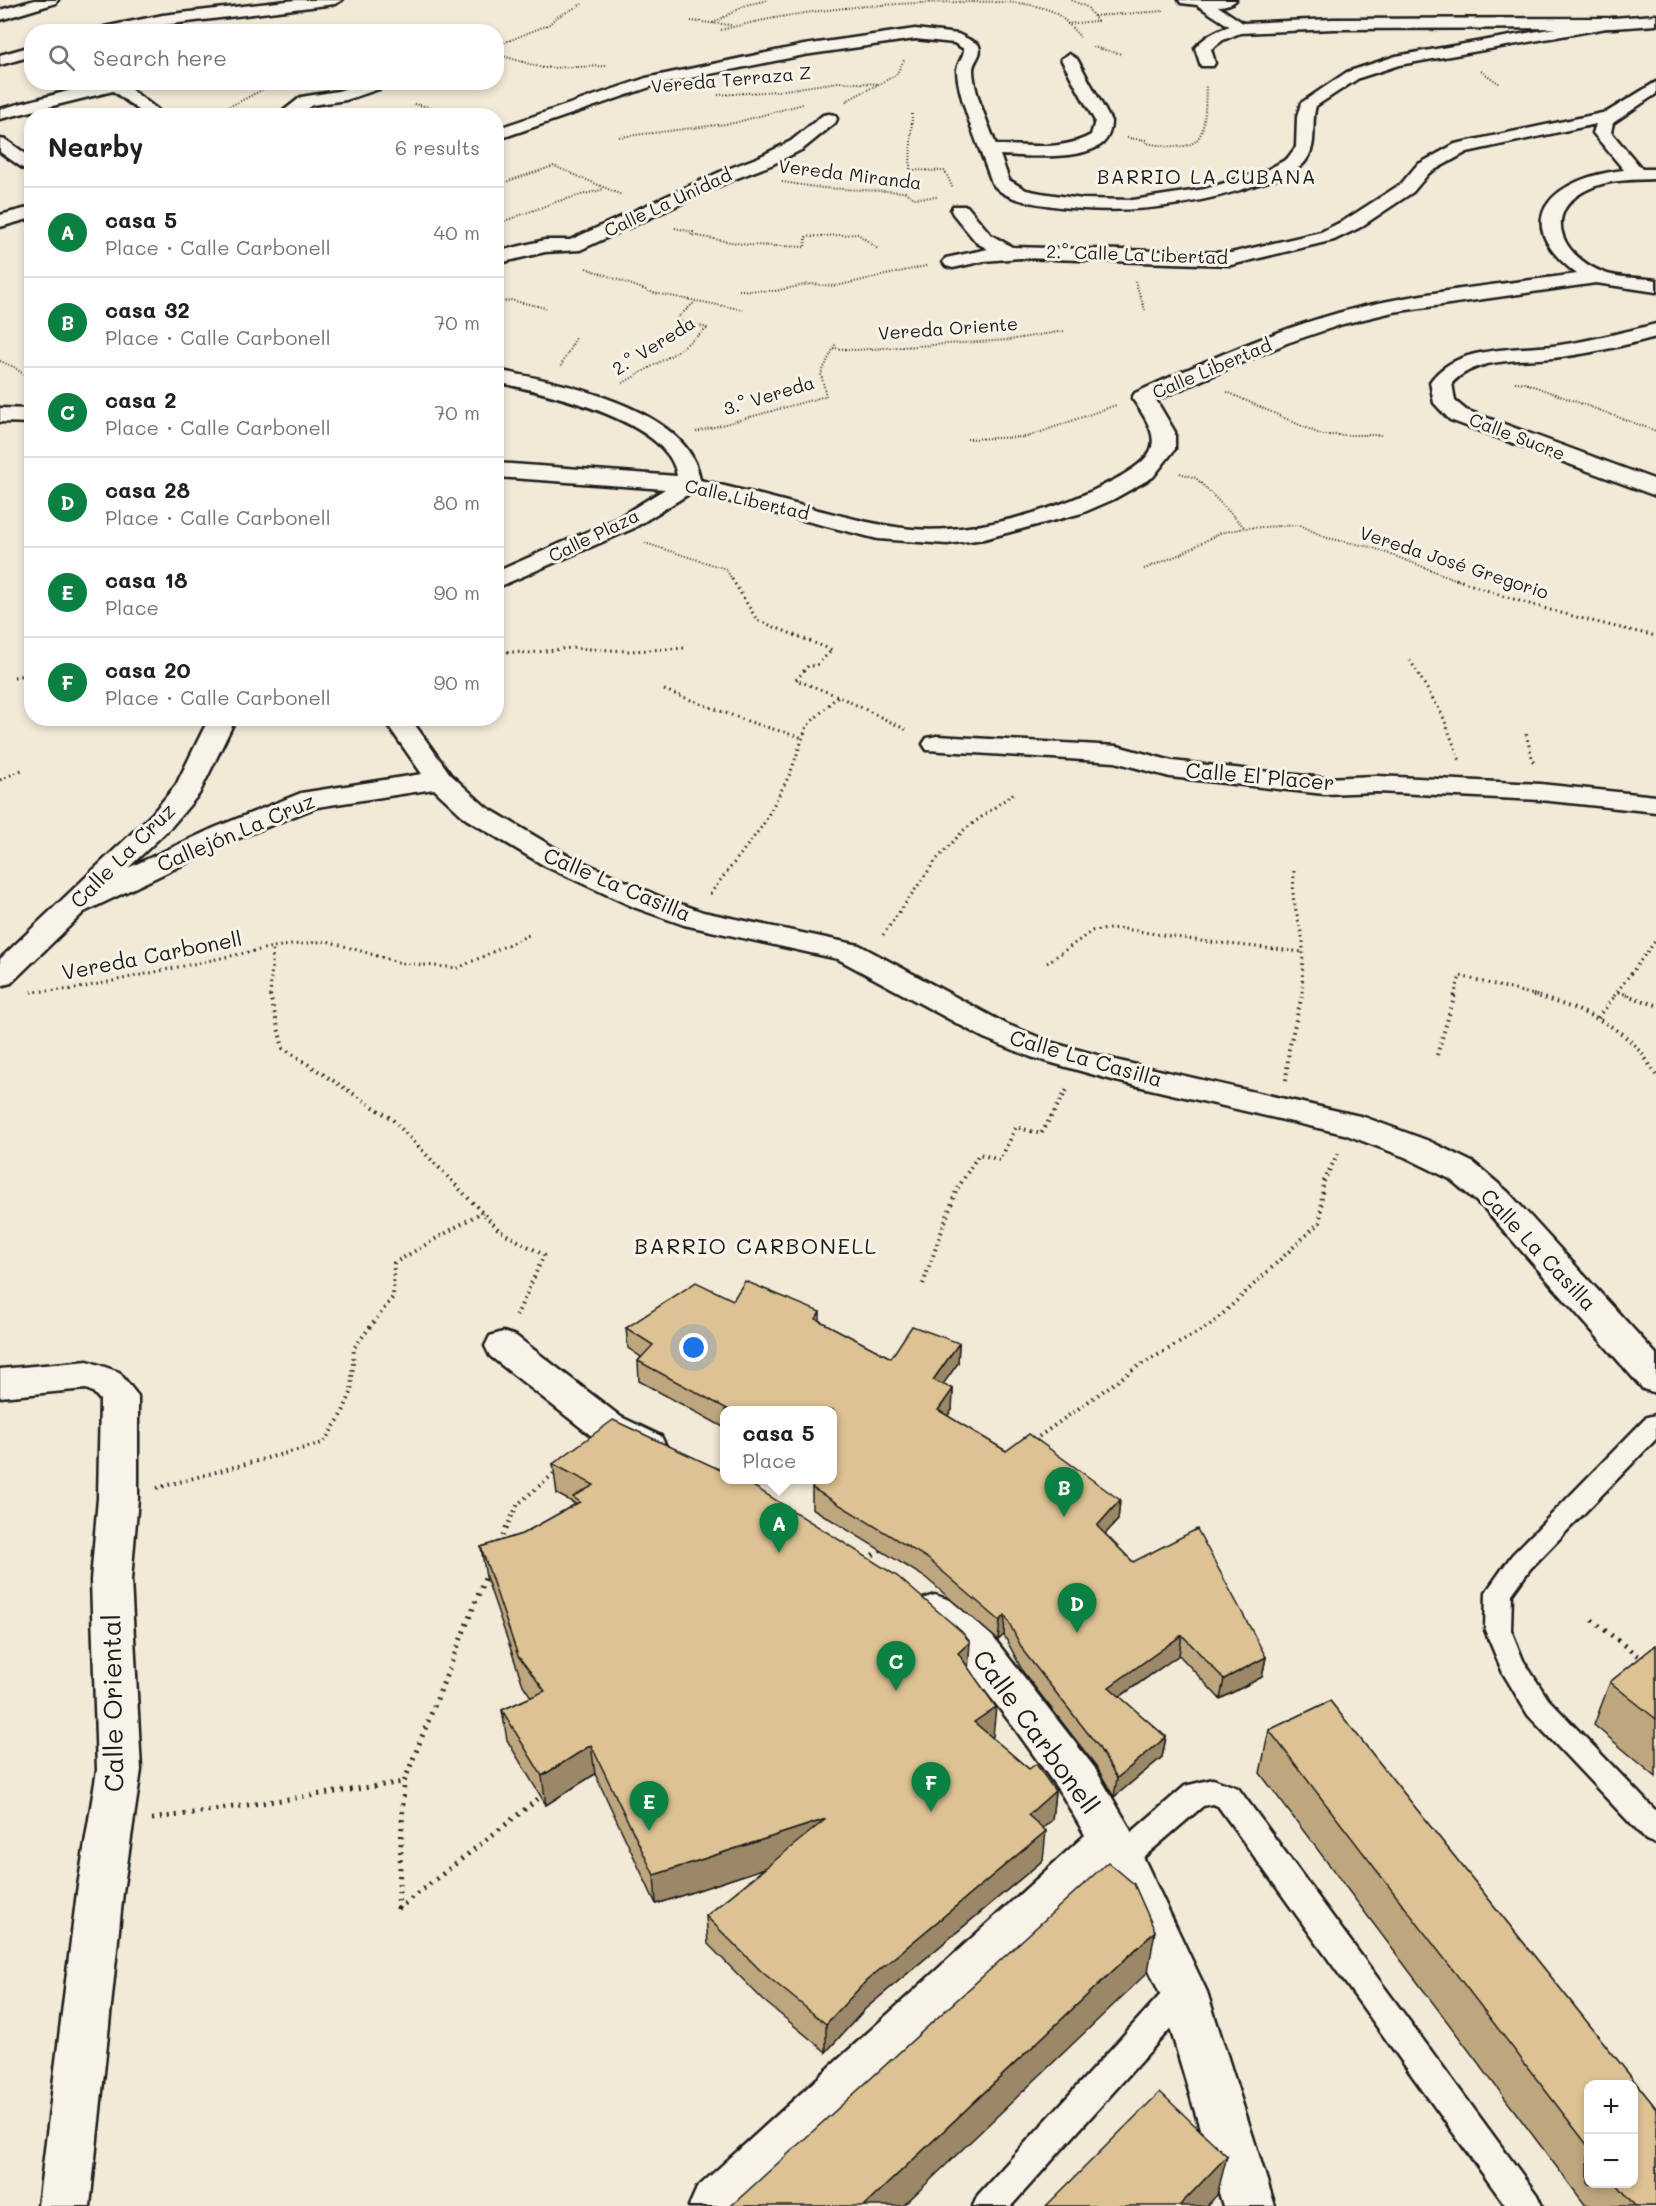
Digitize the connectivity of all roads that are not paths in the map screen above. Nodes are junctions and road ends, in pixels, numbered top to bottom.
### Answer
1 (51, 0) edge
2 (335, 0) edge
3 (1186, 0) edge
4 (1229, 0) edge
5 (1206, 4) edge
6 (0, 15) edge
7 (1656, 20) edge
8 (1613, 23) junction
9 (143, 24) edge
10 (1240, 28) junction
11 (24, 54) edge
12 (1069, 59) dead end
13 (0, 60) edge
14 (1207, 63) road end
15 (1656, 87) edge
16 (90, 90) edge
17 (122, 90) edge
18 (359, 90) edge
19 (147, 108) edge
20 (297, 108) edge
21 (0, 114) edge
22 (1612, 116) junction
23 (829, 119) road end
24 (504, 132) edge
25 (0, 144) edge
26 (990, 150) junction
27 (24, 161) edge
28 (1647, 174) edge
29 (960, 210) dead end
30 (24, 214) edge
31 (3, 218) edge
32 (504, 232) edge
33 (541, 247) junction
34 (1007, 252) junction
35 (504, 256) edge
36 (953, 262) road end
37 (1596, 277) junction
38 (1656, 286) edge
39 (1656, 330) edge
40 (504, 378) edge
41 (0, 415) edge
42 (24, 416) edge
43 (504, 471) edge
44 (689, 484) junction
45 (1656, 489) edge
46 (504, 577) edge
47 (219, 726) edge
48 (402, 726) edge
49 (937, 744) road end
50 (440, 780) junction
51 (1656, 804) edge
52 (75, 905) junction
53 (11, 984) edge
54 (503, 1346) road end
55 (1656, 1379) edge
56 (0, 1383) edge
57 (1656, 1424) edge
58 (682, 1461) edge
59 (877, 1552) edge
60 (1656, 1831) edge
61 (1117, 1849) junction
62 (1183, 1992) junction
63 (64, 2206) edge
64 (716, 2206) edge
65 (989, 2206) edge
66 (1248, 2206) edge
67 (1526, 2206) edge

1 - 6 street
2 - 9 street
3 - 5 street
4 - 5 street
5 - 10 street
7 - 8 street
8 - 10 street
8 - 26 street
10 - 14 street
11 - 13 street
12 - 26 street
15 - 22 street
16 - 21 street
17 - 19 street
18 - 20 street
22 - 28 street
22 - 34 street, 2.° Calle La Libertad
23 - 33 street, Calle La Unidad
24 - 26 street
25 - 27 street
28 - 37 street
29 - 34 street
30 - 31 street
32 - 33 street
33 - 35 street, Calle La Unidad
34 - 36 street, 2.° Calle La Libertad
37 - 38 street
37 - 44 street, Calle Libertad
39 - 45 street, Calle Sucre
40 - 44 street
41 - 42 street
43 - 44 street, Calle Libertad
44 - 46 street, Calle Plaza
47 - 52 street, Calle La Cruz
48 - 50 street, Calle La Casilla
49 - 51 street, Calle El Placer
50 - 52 street, Callejón La Cruz
50 - 55 street, Calle La Casilla
52 - 53 street, Calle La Cruz
54 - 58 street
56 - 63 street, Calle Oriental
57 - 60 lane
59 - 61 street, Calle Carbonell
61 - 62 street, Calle Carbonell
61 - 64 street
61 - 67 lane
62 - 65 lane
62 - 66 street, Calle Carbonell

